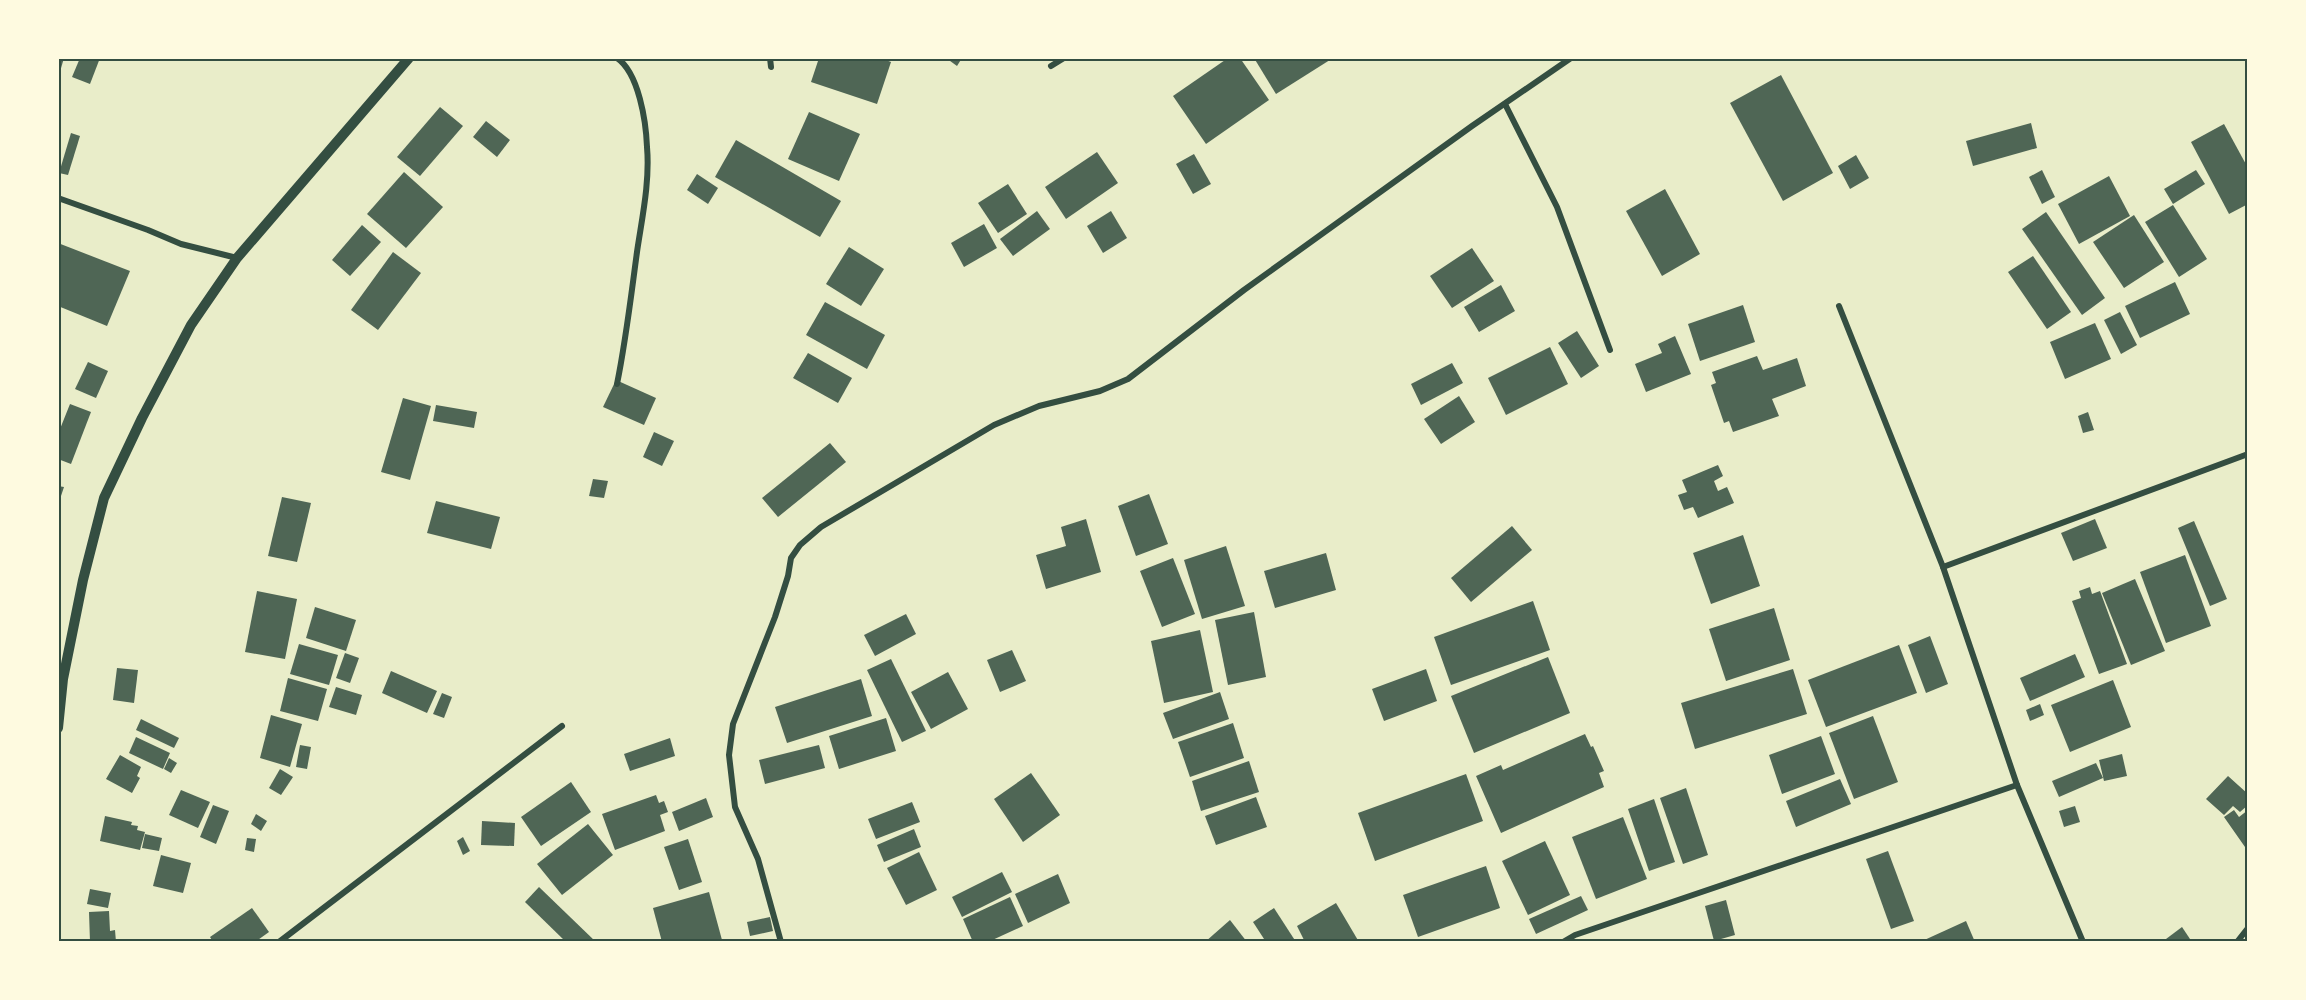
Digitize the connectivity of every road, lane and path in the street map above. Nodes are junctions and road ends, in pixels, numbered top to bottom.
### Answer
1 (409, 58) edge
2 (617, 58) edge
3 (770, 58) edge
4 (1064, 58) edge
5 (1571, 58) edge
6 (1051, 66) dead end
7 (771, 67) dead end
8 (1506, 104) junction
9 (58, 198) edge
10 (237, 258) junction
11 (1839, 306) dead end
12 (1610, 350) dead end
13 (617, 384) dead end
14 (2247, 454) edge
15 (1943, 567) junction
16 (562, 726) dead end
17 (58, 728) edge
18 (2017, 785) junction
19 (2247, 928) edge
20 (279, 942) edge
21 (781, 942) edge
22 (1563, 942) edge
23 (2083, 942) edge
24 (2236, 942) edge

1 - 10 street
2 - 13 street
3 - 7 street
4 - 6 street
5 - 8 street
8 - 12 street
8 - 21 street
9 - 10 street
10 - 17 street
11 - 15 street
14 - 15 street
15 - 18 street
16 - 20 street
18 - 22 street
18 - 23 street
19 - 24 street

